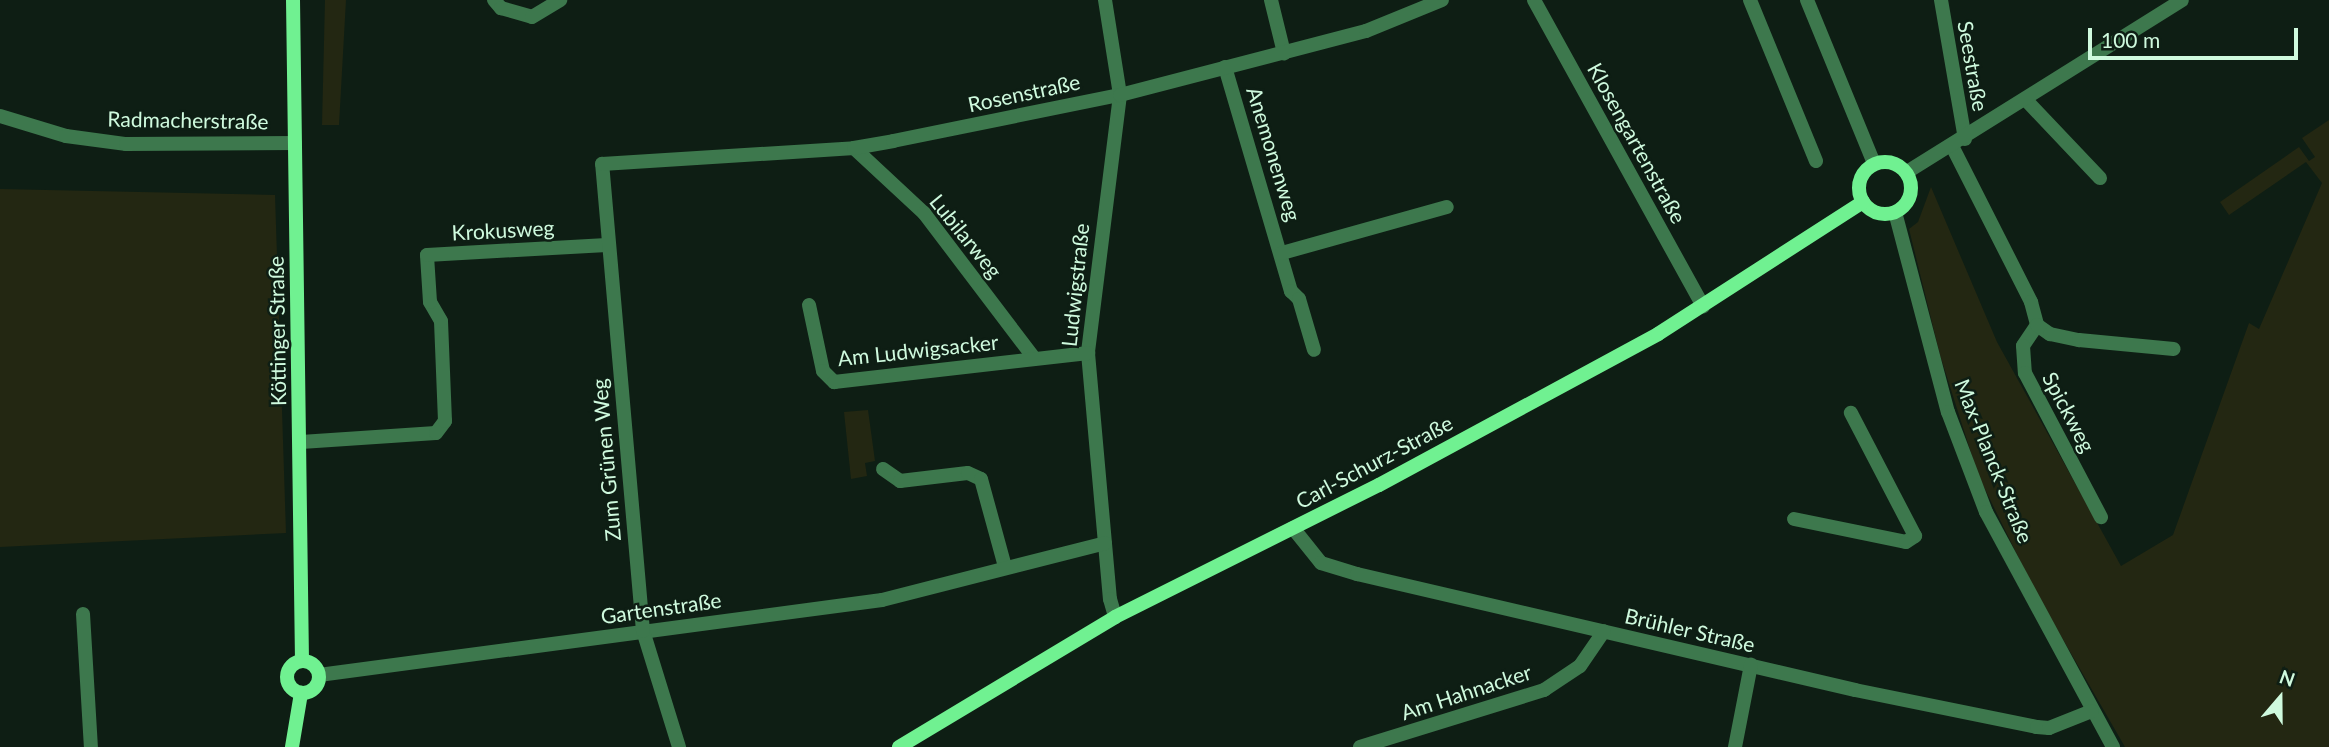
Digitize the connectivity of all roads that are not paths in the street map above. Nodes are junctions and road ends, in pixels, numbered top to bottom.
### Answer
1 (293, 0) edge
2 (494, 0) edge
3 (560, 0) edge
4 (1105, 0) edge
5 (1271, 0) edge
6 (1442, 0) edge
7 (1534, 0) edge
8 (1750, 0) edge
9 (1807, 0) edge
10 (1941, 0) edge
11 (2182, 0) edge
12 (1284, 52) junction
13 (1225, 67) junction
14 (1120, 95) junction
15 (2025, 99) junction
16 (0, 116) edge
17 (1959, 142) junction
18 (295, 143) junction
19 (855, 148) junction
20 (1816, 161) dead end
21 (1874, 163) junction
22 (602, 164) joint
23 (1907, 172) junction
24 (2100, 178) dead end
25 (1863, 202) junction
26 (1447, 207) dead end
27 (1895, 212) junction
28 (607, 245) junction
29 (1282, 254) junction
30 (809, 305) dead end
31 (1703, 306) junction
32 (2037, 325) junction
33 (2174, 349) dead end
34 (1314, 350) dead end
35 (1088, 353) junction
36 (1035, 359) junction
37 (1851, 413) dead end
38 (301, 442) junction
39 (883, 469) dead end
40 (2101, 517) dead end
41 (1794, 519) dead end
42 (1293, 528) junction
43 (1105, 543) junction
44 (1005, 567) junction
45 (83, 614) dead end
46 (1115, 617) junction
47 (643, 631) junction
48 (1604, 631) junction
49 (302, 660) junction
50 (1751, 665) junction
51 (319, 676) junction
52 (301, 693) junction
53 (2092, 711) junction
54 (289, 746) edge
55 (91, 747) edge
56 (678, 747) edge
57 (899, 747) edge
58 (1360, 747) edge
59 (1735, 747) edge
60 (2113, 747) edge

1 - 18 street, Köttinger Straße
2 - 3 street
4 - 14 street, Ludwigstraße
5 - 12 street
6 - 12 street, Rosenstraße
7 - 31 street, Klosengartenstraße
8 - 20 street
9 - 21 street
10 - 17 street, Seestraße
11 - 15 street, Seestraße
12 - 13 street, Rosenstraße
13 - 14 street, Rosenstraße
13 - 29 street, Anemonenweg
14 - 19 street, Rosenstraße
14 - 35 street, Ludwigstraße
15 - 17 street, Seestraße
15 - 24 street
16 - 18 street, Radmacherstraße
17 - 23 street, Seestraße
17 - 32 street
18 - 38 street, Köttinger Straße
19 - 22 street, Rosenstraße
19 - 36 street, Lubilarweg
21 - 23 street
21 - 25 street
22 - 28 street, Zum Grünen Weg
23 - 27 street
25 - 27 street
25 - 31 street, Carl-Schurz-Straße
26 - 29 street, Anemonenweg
27 - 53 street, Max-Planck-Straße
28 - 38 street, Krokusweg
28 - 47 street, Zum Grünen Weg
29 - 34 street, Anemonenweg
30 - 36 street, Am Ludwigsacker
31 - 42 street, Carl-Schurz-Straße
32 - 33 street, Spickweg
32 - 40 street, Spickweg
35 - 36 street, Am Ludwigsacker
35 - 43 street, Ludwigstraße
37 - 41 street
38 - 49 street, Köttinger Straße
39 - 44 street
42 - 46 street, Carl-Schurz-Straße
42 - 48 street, Brühler Straße
43 - 44 street, Gartenstraße
43 - 46 street, Ludwigstraße
44 - 47 street, Gartenstraße
45 - 55 street
46 - 57 street, Carl-Schurz-Straße
47 - 51 street, Gartenstraße
47 - 56 street, Zum Grünen Weg
48 - 50 street, Brühler Straße
48 - 58 street, Am Hahnacker
49 - 51 street
49 - 52 street
50 - 53 street, Brühler Straße
50 - 59 street
51 - 52 street
52 - 54 street
53 - 60 street, Max-Planck-Straße

